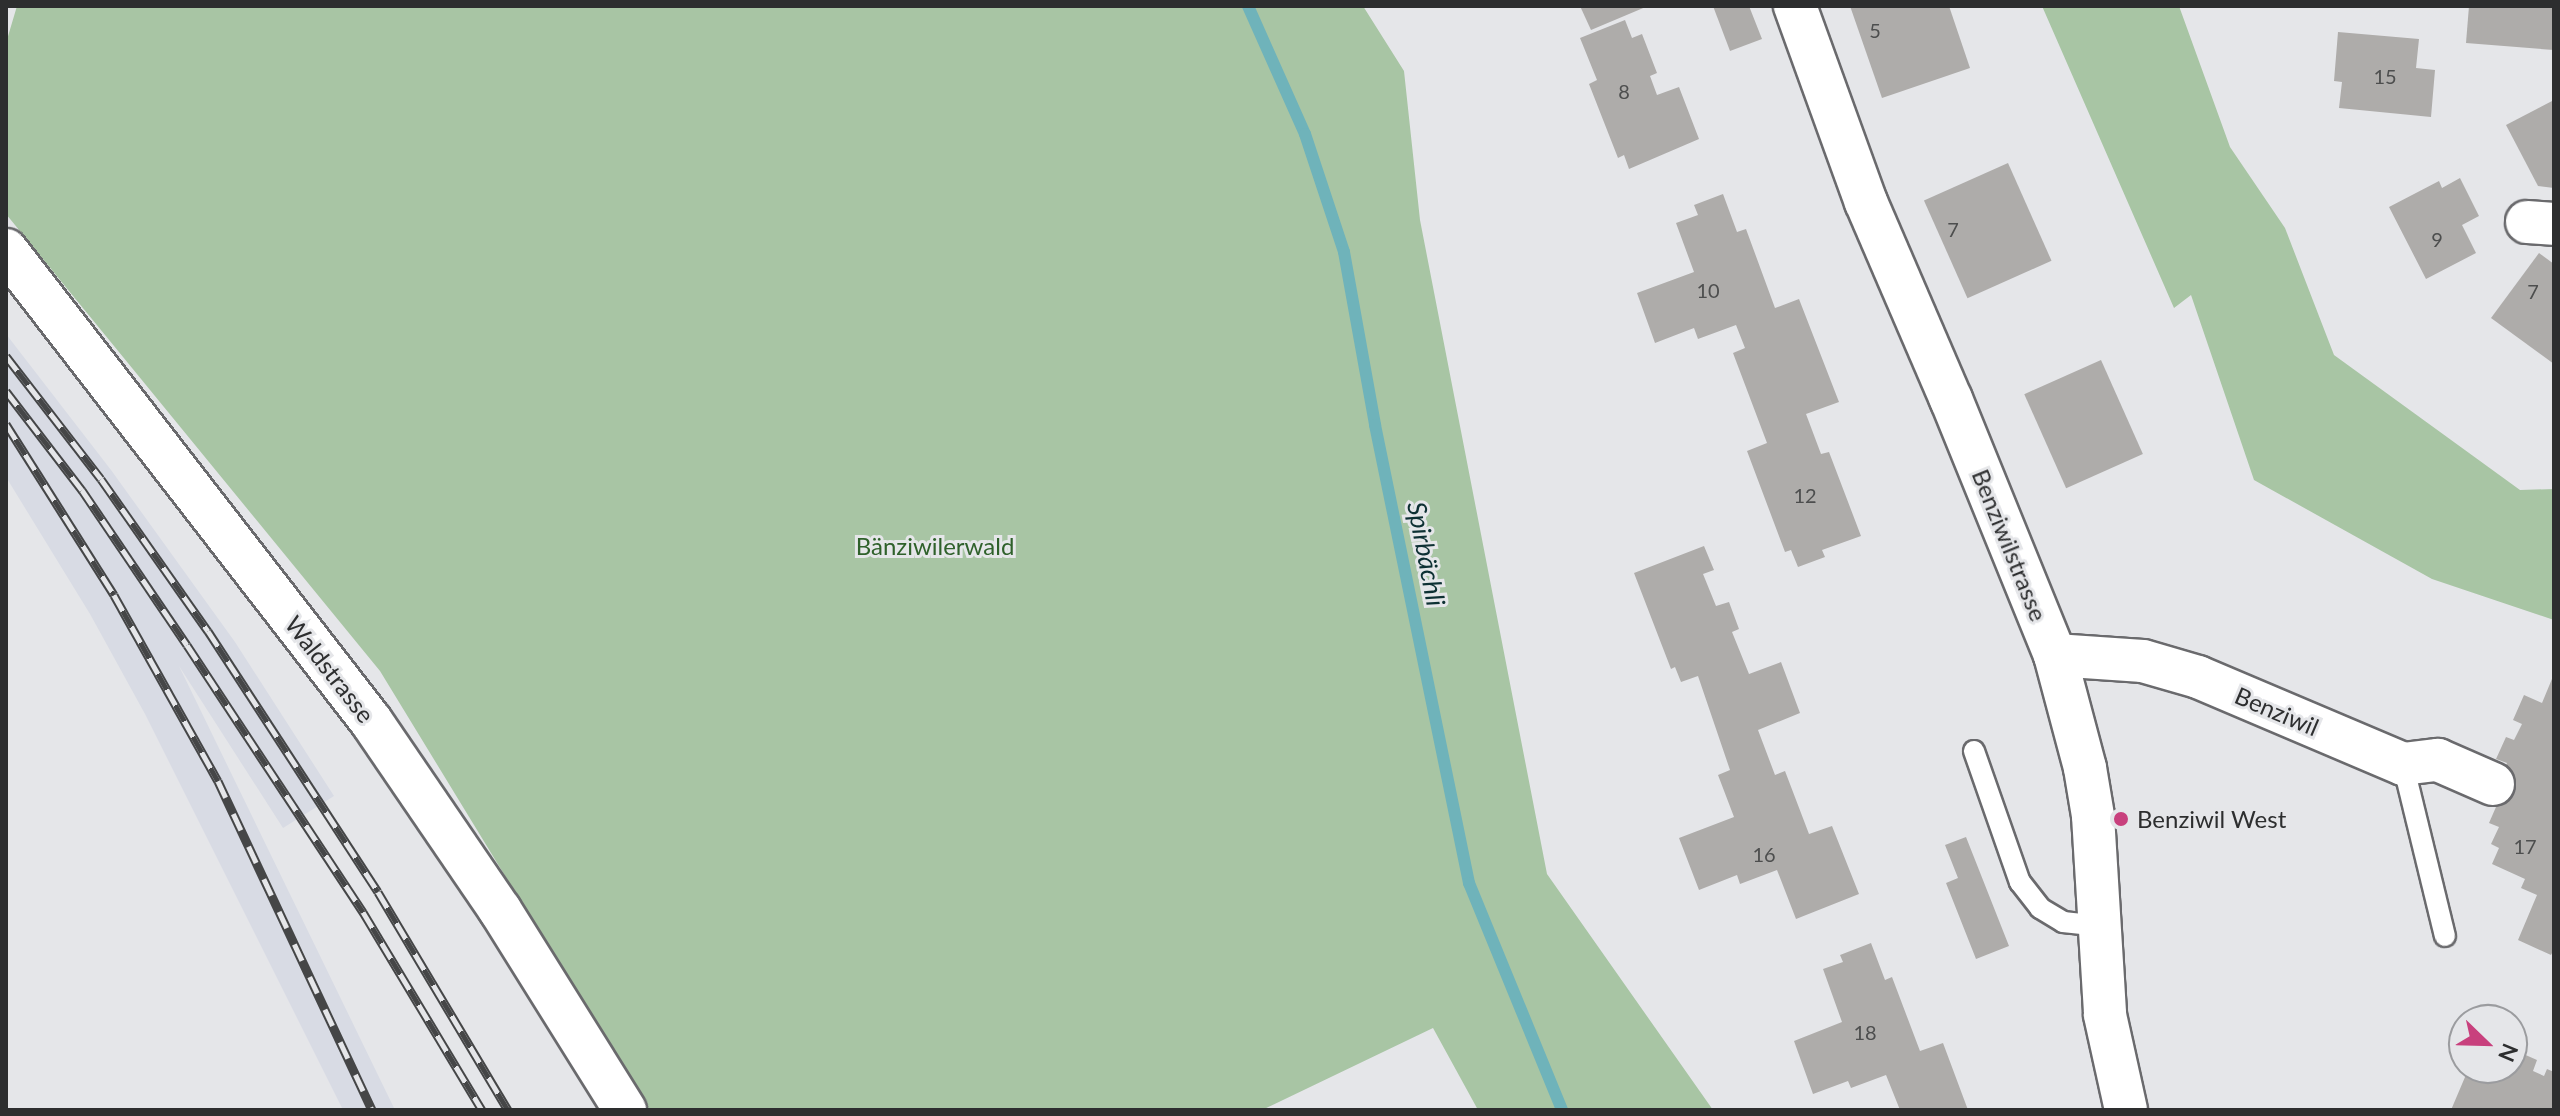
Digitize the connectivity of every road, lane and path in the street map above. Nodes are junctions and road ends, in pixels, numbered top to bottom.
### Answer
1 (1795, 6) edge
2 (6, 250) edge
3 (2055, 655) junction
4 (1974, 751) dead end
5 (2403, 764) junction
6 (2493, 784) dead end
7 (2101, 926) junction
8 (2445, 936) dead end
9 (625, 1110) edge
10 (2126, 1110) edge

1 - 3 street, Benziwilstrasse
2 - 9 street, Waldstrasse
3 - 5 street, Benziwil
3 - 7 street, Benziwilstrasse
4 - 7 lane
5 - 6 street, Benziwil
5 - 8 lane
7 - 10 street, Benziwilstrasse

